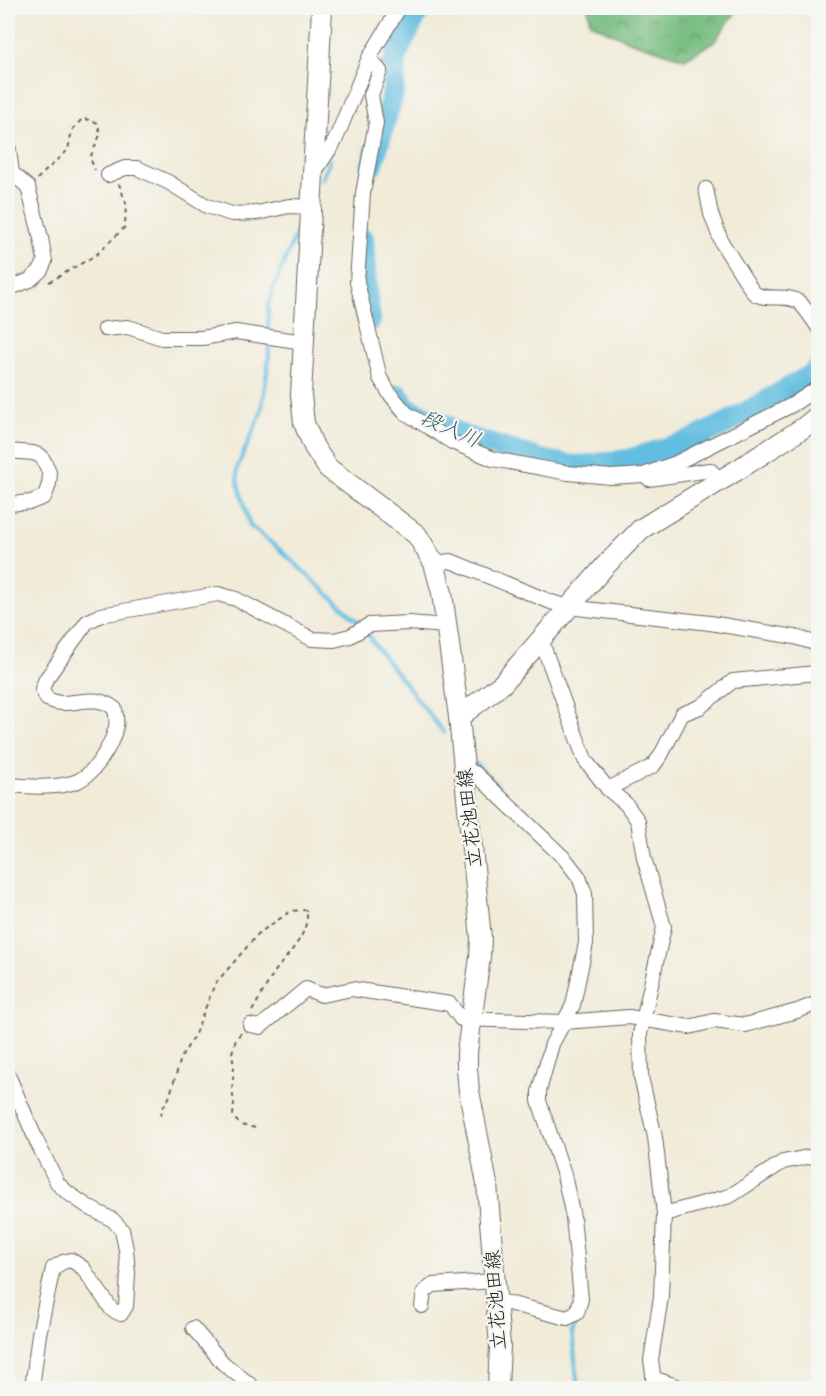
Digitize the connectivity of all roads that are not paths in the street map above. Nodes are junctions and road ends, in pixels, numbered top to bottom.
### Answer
1 (322, 8) edge
2 (399, 8) edge
3 (369, 58) junction
4 (8, 143) edge
5 (111, 174) road end
6 (313, 176) junction
7 (706, 189) dead end
8 (311, 207) junction
9 (8, 289) edge
10 (819, 327) edge
11 (105, 329) dead end
12 (304, 342) junction
13 (819, 388) edge
14 (819, 416) edge
15 (8, 451) edge
16 (642, 475) junction
17 (721, 481) junction
18 (8, 504) edge
19 (434, 562) junction
20 (568, 608) junction
21 (446, 626) junction
22 (541, 639) junction
23 (819, 644) edge
24 (817, 673) edge
25 (459, 717) junction
26 (464, 770) junction
27 (8, 785) edge
28 (608, 789) junction
29 (819, 1002) edge
30 (643, 1018) junction
31 (472, 1020) junction
32 (564, 1022) junction
33 (250, 1024) road end
34 (8, 1075) edge
35 (819, 1155) edge
36 (664, 1214) junction
37 (496, 1291) junction
38 (422, 1305) dead end
39 (193, 1328) dead end
40 (654, 1383) edge
41 (32, 1389) edge
42 (254, 1389) edge
43 (498, 1389) edge
44 (682, 1389) edge

1 - 6 main road, 立花池田線
2 - 3 street
3 - 6 street
3 - 16 street
4 - 9 street
5 - 8 street
6 - 8 main road, 立花池田線
7 - 10 street
8 - 12 main road, 立花池田線
11 - 12 street
12 - 19 main road, 立花池田線
13 - 16 street
14 - 17 main road
15 - 18 street
16 - 17 street
17 - 20 main road
19 - 20 street
19 - 21 main road, 立花池田線
20 - 22 main road
20 - 23 street
21 - 25 main road, 立花池田線
21 - 27 street
22 - 25 main road
22 - 28 street
24 - 28 street
25 - 26 main road, 立花池田線
26 - 31 main road, 立花池田線
26 - 32 street
28 - 30 street
29 - 30 street
30 - 32 street
30 - 36 street
31 - 32 street
31 - 33 street
31 - 37 main road, 立花池田線
32 - 37 street
34 - 41 street
35 - 36 street
36 - 40 street
37 - 38 street
37 - 43 main road, 立花池田線
39 - 42 street
40 - 44 street

